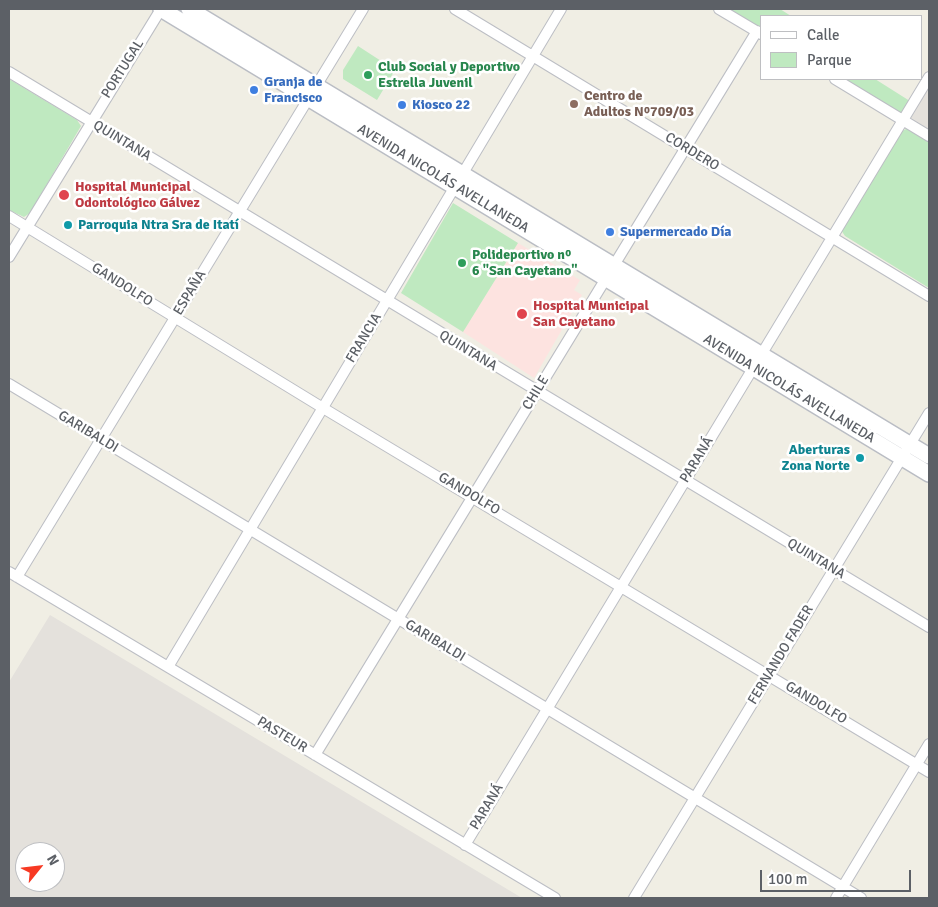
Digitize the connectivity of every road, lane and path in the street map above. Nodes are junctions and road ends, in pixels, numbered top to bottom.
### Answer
1 (161, 9) edge
2 (189, 9) edge
3 (363, 9) edge
4 (455, 9) edge
5 (561, 9) edge
6 (719, 9) edge
7 (759, 33) edge
8 (533, 56) junction
9 (9, 72) edge
10 (929, 77) edge
11 (837, 80) edge
12 (312, 92) junction
13 (902, 119) junction
14 (90, 121) junction
15 (929, 136) edge
16 (685, 148) junction
17 (459, 180) junction
18 (239, 212) junction
19 (9, 216) edge
20 (27, 227) junction
21 (832, 237) junction
22 (9, 257) edge
23 (610, 272) junction
24 (929, 296) edge
25 (386, 302) junction
26 (174, 318) junction
27 (761, 354) junction
28 (753, 367) junction
29 (9, 384) edge
30 (537, 392) junction
31 (322, 408) junction
32 (929, 412) edge
33 (100, 440) junction
34 (910, 444) junction
35 (929, 456) edge
36 (902, 458) junction
37 (929, 474) edge
38 (685, 481) junction
39 (473, 497) junction
40 (250, 529) junction
41 (834, 570) junction
42 (13, 574) edge
43 (621, 586) junction
44 (399, 619) junction
45 (929, 627) edge
46 (168, 667) junction
47 (769, 675) junction
48 (547, 709) junction
49 (929, 744) edge
50 (316, 756) junction
51 (917, 764) junction
52 (929, 772) edge
53 (695, 798) junction
54 (465, 845) junction
55 (843, 887) junction
56 (554, 898) edge
57 (634, 898) edge
58 (836, 898) edge
59 (861, 898) edge

1 - 12 main road, AVENIDA NICOLÁS AVELLANEDA
1 - 14 street, PORTUGAL
2 - 12 main road, AVENIDA NICOLÁS AVELLANEDA
3 - 12 street, ESPAÑA
4 - 8 street, CORDERO
5 - 8 street, FRANCIA
6 - 7 street
7 - 16 street, CHILE
8 - 16 street, CORDERO
8 - 17 street, FRANCIA
9 - 14 street, QUINTANA
10 - 13 street, PARANÁ
11 - 13 street
12 - 17 main road, AVENIDA NICOLÁS AVELLANEDA
12 - 18 street, ESPAÑA
13 - 15 street
13 - 21 street, PARANÁ
14 - 18 street, QUINTANA
14 - 20 street, PORTUGAL
16 - 21 street, CORDERO
16 - 23 street, CHILE
17 - 23 main road, AVENIDA NICOLÁS AVELLANEDA
17 - 25 street, FRANCIA
18 - 25 street, QUINTANA
18 - 26 street, ESPAÑA
19 - 20 street, GANDOLFO
20 - 22 street, PORTUGAL
20 - 26 street, GANDOLFO
21 - 24 street, CORDERO
21 - 27 street, PARANÁ
23 - 27 main road, AVENIDA NICOLÁS AVELLANEDA
23 - 28 main road, AVENIDA NICOLÁS AVELLANEDA
23 - 30 street, CHILE
25 - 30 street, QUINTANA
25 - 31 street, FRANCIA
26 - 31 street, GANDOLFO
26 - 33 street, ESPAÑA
27 - 28 street, PARANÁ
27 - 34 main road, AVENIDA NICOLÁS AVELLANEDA
28 - 36 main road, AVENIDA NICOLÁS AVELLANEDA
28 - 38 street, PARANÁ
29 - 33 street, GARIBALDI
30 - 38 street, QUINTANA
30 - 39 street, CHILE
31 - 39 street, GANDOLFO
31 - 40 street, FRANCIA
32 - 34 street, FERNANDO FADER
33 - 40 street, GARIBALDI
33 - 42 street, ESPAÑA
34 - 35 main road, AVENIDA NICOLÁS AVELLANEDA
34 - 36 street, FERNANDO FADER
36 - 37 main road, AVENIDA NICOLÁS AVELLANEDA
36 - 41 street, FERNANDO FADER
38 - 41 street, QUINTANA
38 - 43 street, PARANÁ
39 - 43 street, GANDOLFO
39 - 44 street, CHILE
40 - 44 street, GARIBALDI
40 - 46 street, FRANCIA
41 - 45 street, QUINTANA
41 - 47 street, FERNANDO FADER
42 - 46 street, PASTEUR
43 - 47 street, GANDOLFO
43 - 48 street, PARANÁ
44 - 48 street, GARIBALDI
44 - 50 street, CHILE
46 - 50 street, PASTEUR
47 - 51 street, GANDOLFO
47 - 53 street, FERNANDO FADER
48 - 53 street, GARIBALDI
48 - 54 street, PARANÁ
49 - 51 street
50 - 54 street, PASTEUR
51 - 52 street, GANDOLFO
51 - 55 street
53 - 55 street, GARIBALDI
53 - 57 street, FERNANDO FADER
54 - 56 street, PASTEUR
55 - 58 street
55 - 59 street, GARIBALDI

